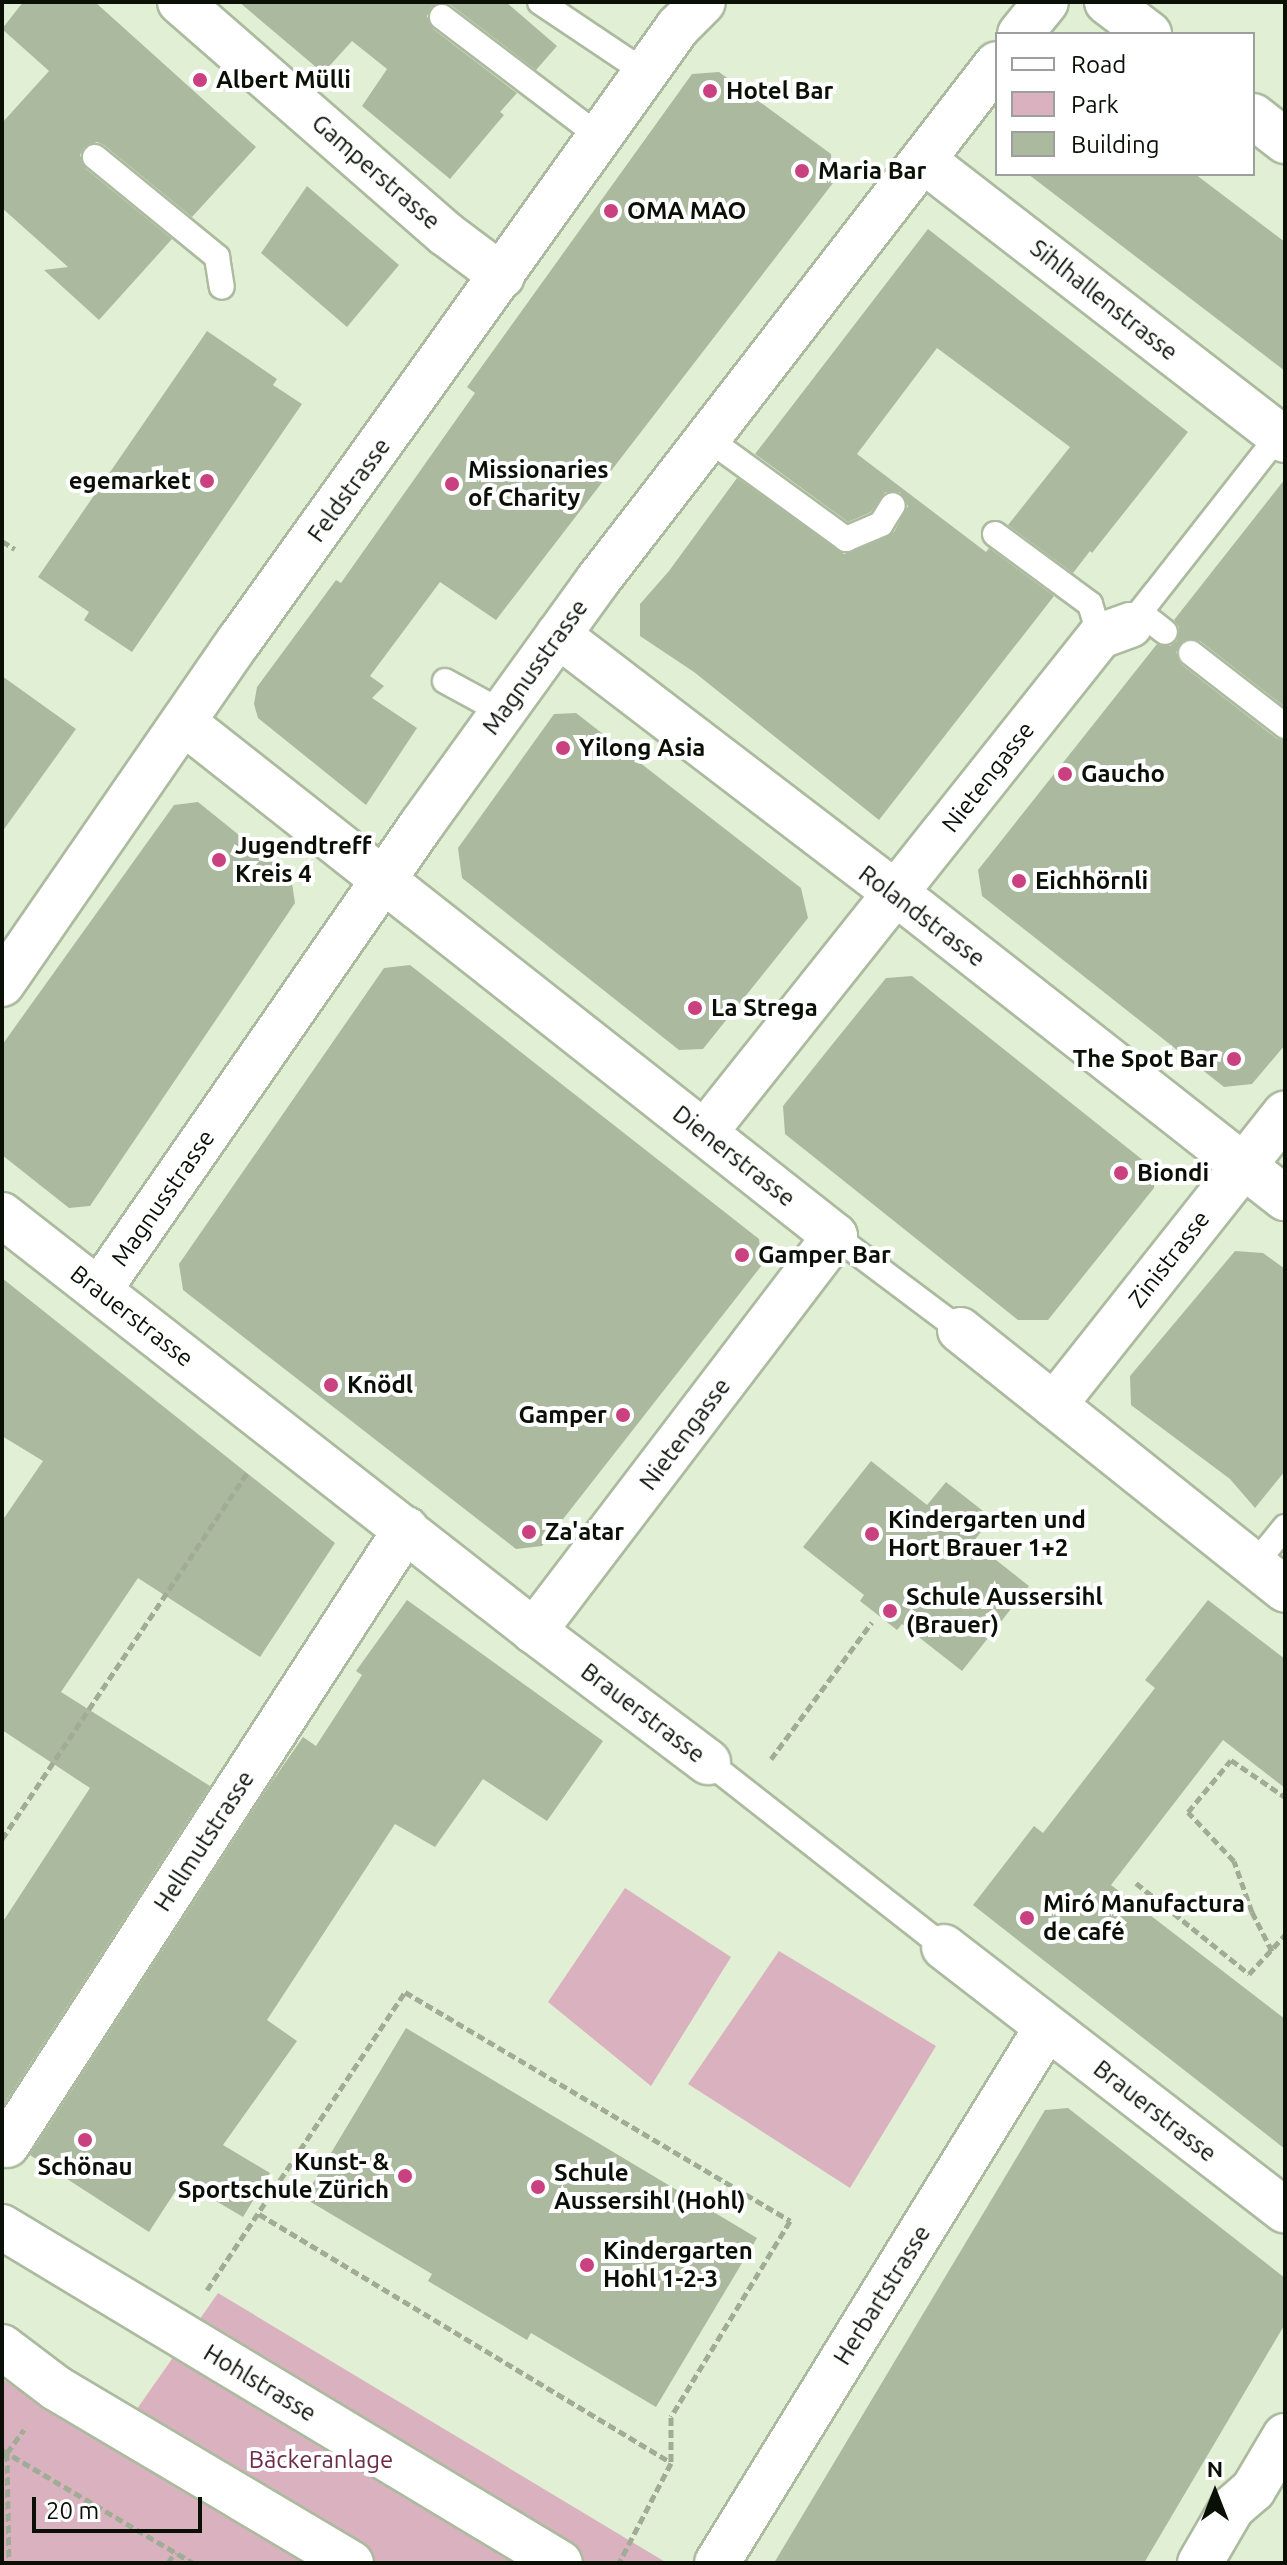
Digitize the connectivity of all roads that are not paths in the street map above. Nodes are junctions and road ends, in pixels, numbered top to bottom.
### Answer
1 (180, 2) edge
2 (540, 2) edge
3 (1046, 2) edge
4 (1107, 2) edge
5 (695, 4) edge
6 (442, 17) dead end
7 (1022, 32) edge
8 (1146, 32) edge
9 (995, 67) edge
10 (646, 73) junction
11 (1255, 118) edge
12 (600, 137) junction
13 (1285, 141) edge
14 (95, 157) dead end
15 (923, 160) junction
16 (502, 276) junction
17 (222, 287) dead end
18 (1282, 437) edge
19 (707, 438) junction
20 (893, 505) dead end
21 (995, 534) dead end
22 (1134, 627) junction
23 (558, 635) junction
24 (1191, 653) dead end
25 (445, 681) dead end
26 (502, 712) junction
27 (183, 722) junction
28 (1285, 726) edge
29 (386, 881) junction
30 (897, 894) junction
31 (2, 984) edge
32 (1285, 1114) edge
33 (705, 1132) junction
34 (1242, 1165) junction
35 (1285, 1198) edge
36 (2, 1215) edge
37 (835, 1236) junction
38 (99, 1290) junction
39 (960, 1330) joint
40 (1054, 1405) junction
41 (1285, 1527) edge
42 (406, 1529) junction
43 (1270, 1577) edge
44 (534, 1631) junction
45 (708, 1762) joint
46 (944, 1947) joint
47 (1047, 2027) junction
48 (5, 2150) edge
49 (1285, 2211) edge
50 (2, 2227) edge
51 (2, 2347) edge
52 (1285, 2436) edge
53 (351, 2563) edge
54 (560, 2563) edge
55 (717, 2563) edge
56 (1200, 2563) edge

1 - 16 street, Gamperstrasse
2 - 10 lane
3 - 7 street
4 - 8 street
5 - 10 street, Feldstrasse
6 - 12 lane
9 - 15 street, Magnusstrasse
10 - 12 street, Feldstrasse
11 - 13 street
12 - 16 street, Feldstrasse
14 - 17 lane
15 - 18 street, Sihlhallenstrasse
15 - 19 street, Magnusstrasse
16 - 27 street, Feldstrasse
18 - 22 lane, Nietengasse
19 - 20 lane
19 - 23 street, Magnusstrasse
21 - 22 lane
22 - 30 street, Nietengasse
23 - 26 street, Magnusstrasse
23 - 30 street, Rolandstrasse
24 - 28 lane
25 - 26 lane
26 - 29 street, Magnusstrasse
27 - 29 street, Dienerstrasse
27 - 31 street, Feldstrasse
29 - 33 street, Dienerstrasse
29 - 38 street, Magnusstrasse
30 - 33 street, Nietengasse
30 - 34 street, Rolandstrasse
32 - 34 street, Zinistrasse
33 - 37 street, Dienerstrasse
34 - 35 street, Rolandstrasse
34 - 40 street, Zinistrasse
36 - 38 street, Brauerstrasse
37 - 39 lane, Dienerstrasse
37 - 44 street, Nietengasse
38 - 42 street, Brauerstrasse
39 - 40 street, Dienerstrasse
40 - 43 street, Dienerstrasse
41 - 43 lane
42 - 44 street, Brauerstrasse
42 - 48 street, Hellmutstrasse
44 - 45 street, Brauerstrasse
45 - 46 lane, Brauerstrasse
46 - 47 street, Brauerstrasse
47 - 49 street, Brauerstrasse
47 - 55 street, Herbartstrasse
50 - 54 street, Hohlstrasse
51 - 53 street
52 - 56 street

